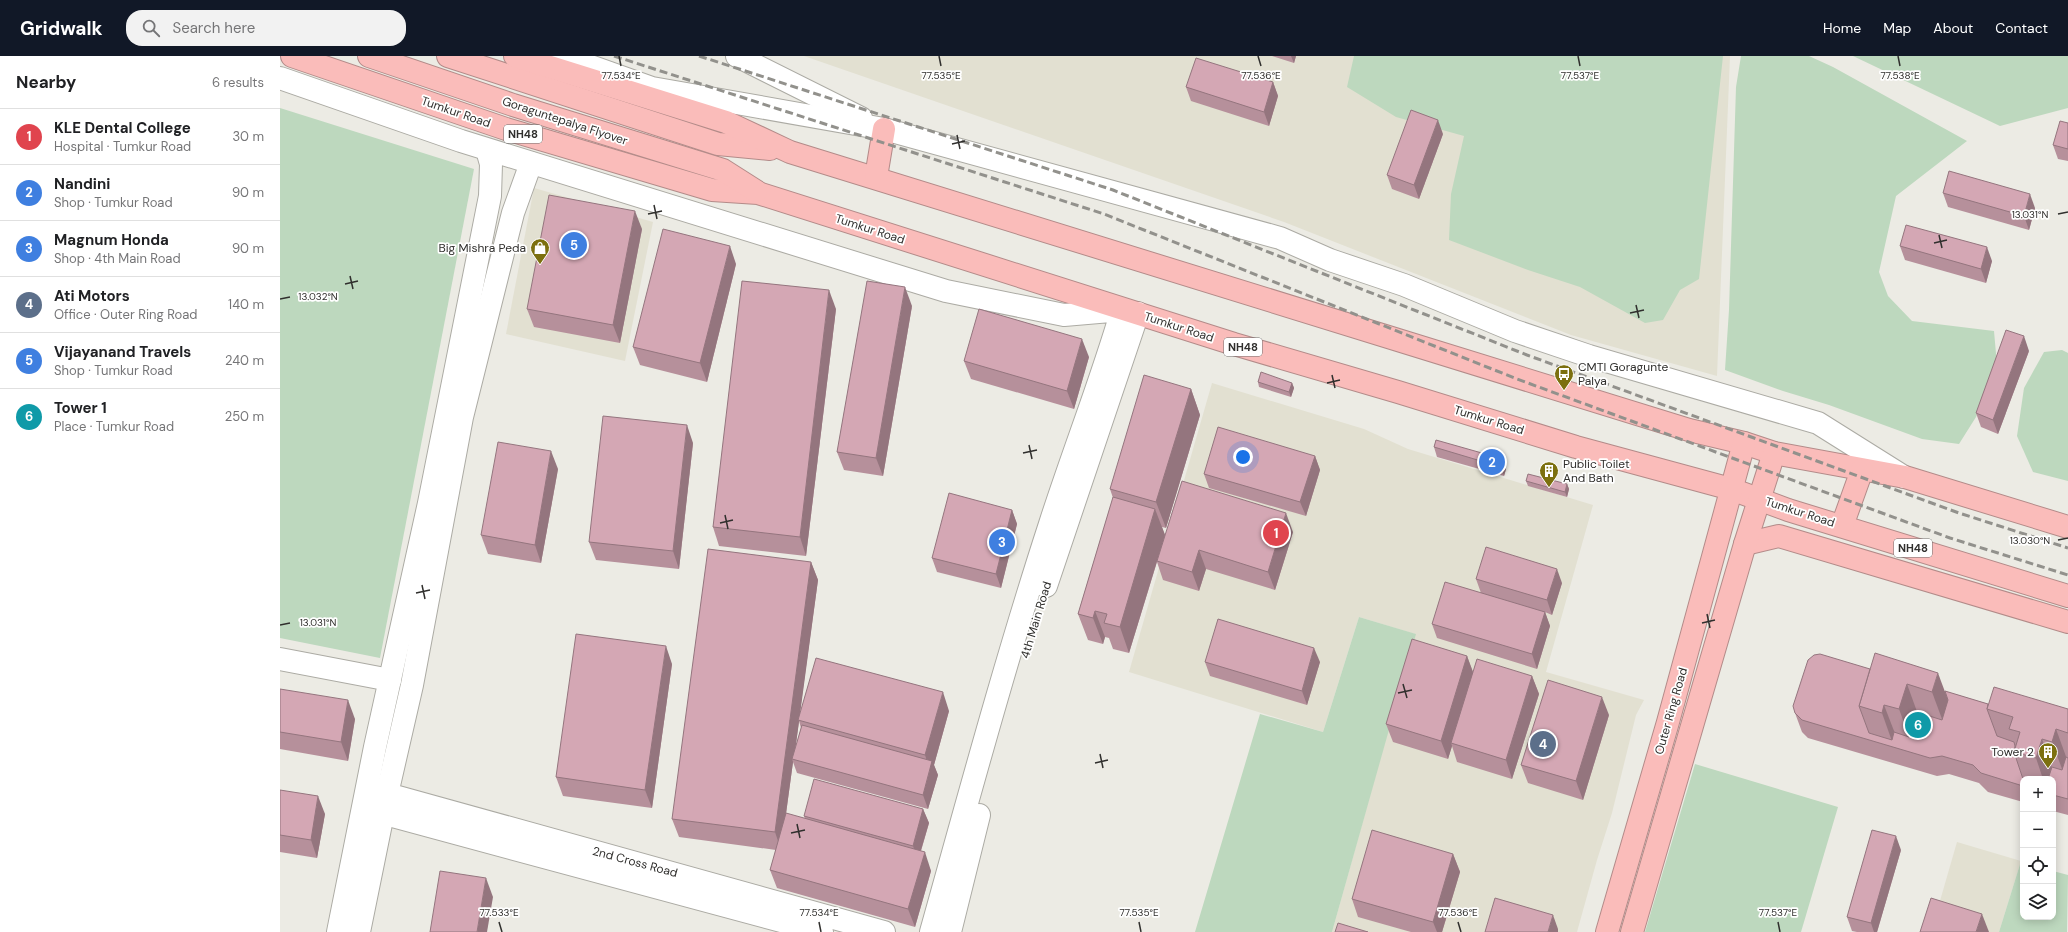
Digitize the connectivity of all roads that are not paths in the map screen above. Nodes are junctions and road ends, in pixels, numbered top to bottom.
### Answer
1 (292, 56) edge
2 (369, 56) edge
3 (448, 56) edge
4 (515, 56) edge
5 (562, 56) edge
6 (737, 56) edge
7 (280, 78) edge
8 (884, 129) junction
9 (487, 150) junction
10 (790, 152) junction
11 (531, 163) junction
12 (876, 177) junction
13 (758, 193) junction
14 (1130, 312) junction
15 (1744, 443) junction
16 (1774, 454) junction
17 (1862, 470) junction
18 (1905, 477) junction
19 (1731, 489) junction
20 (1759, 499) junction
21 (1842, 526) junction
22 (2068, 527) edge
23 (1745, 544) junction
24 (2068, 596) edge
25 (2068, 622) edge
26 (280, 659) edge
27 (390, 680) junction
28 (375, 801) junction
29 (338, 932) edge
30 (359, 932) edge
31 (822, 932) edge
32 (884, 932) edge
33 (931, 932) edge
34 (950, 932) edge
35 (1607, 932) edge
36 (1632, 932) edge

1 - 13 highway, Tumkur Road / NH48
2 - 13 highway, Goraguntepalya Flyover
3 - 10 highway, Goraguntepalya Flyover
4 - 10 highway
5 - 8 street
6 - 8 street
7 - 9 street
8 - 12 highway
8 - 18 street
9 - 11 street
9 - 27 street
10 - 12 highway
11 - 14 street
11 - 28 street
12 - 15 highway
13 - 14 highway, Tumkur Road / NH48
14 - 19 highway, Tumkur Road / NH48
14 - 33 street
14 - 34 street, 4th Main Road
15 - 16 highway
15 - 19 highway, Outer Ring Road
16 - 17 highway
16 - 20 highway, Outer Ring Road
17 - 18 highway
17 - 21 highway
18 - 22 highway
19 - 20 highway, Tumkur Road / NH48
19 - 35 highway, Outer Ring Road
20 - 21 highway, Tumkur Road / NH48
20 - 23 highway, Outer Ring Road
21 - 24 highway, Tumkur Road / NH48
23 - 25 highway
23 - 36 highway, Outer Ring Road
26 - 27 street
27 - 28 street
28 - 29 street
28 - 30 street
28 - 31 street
28 - 32 street, 2nd Cross Road

